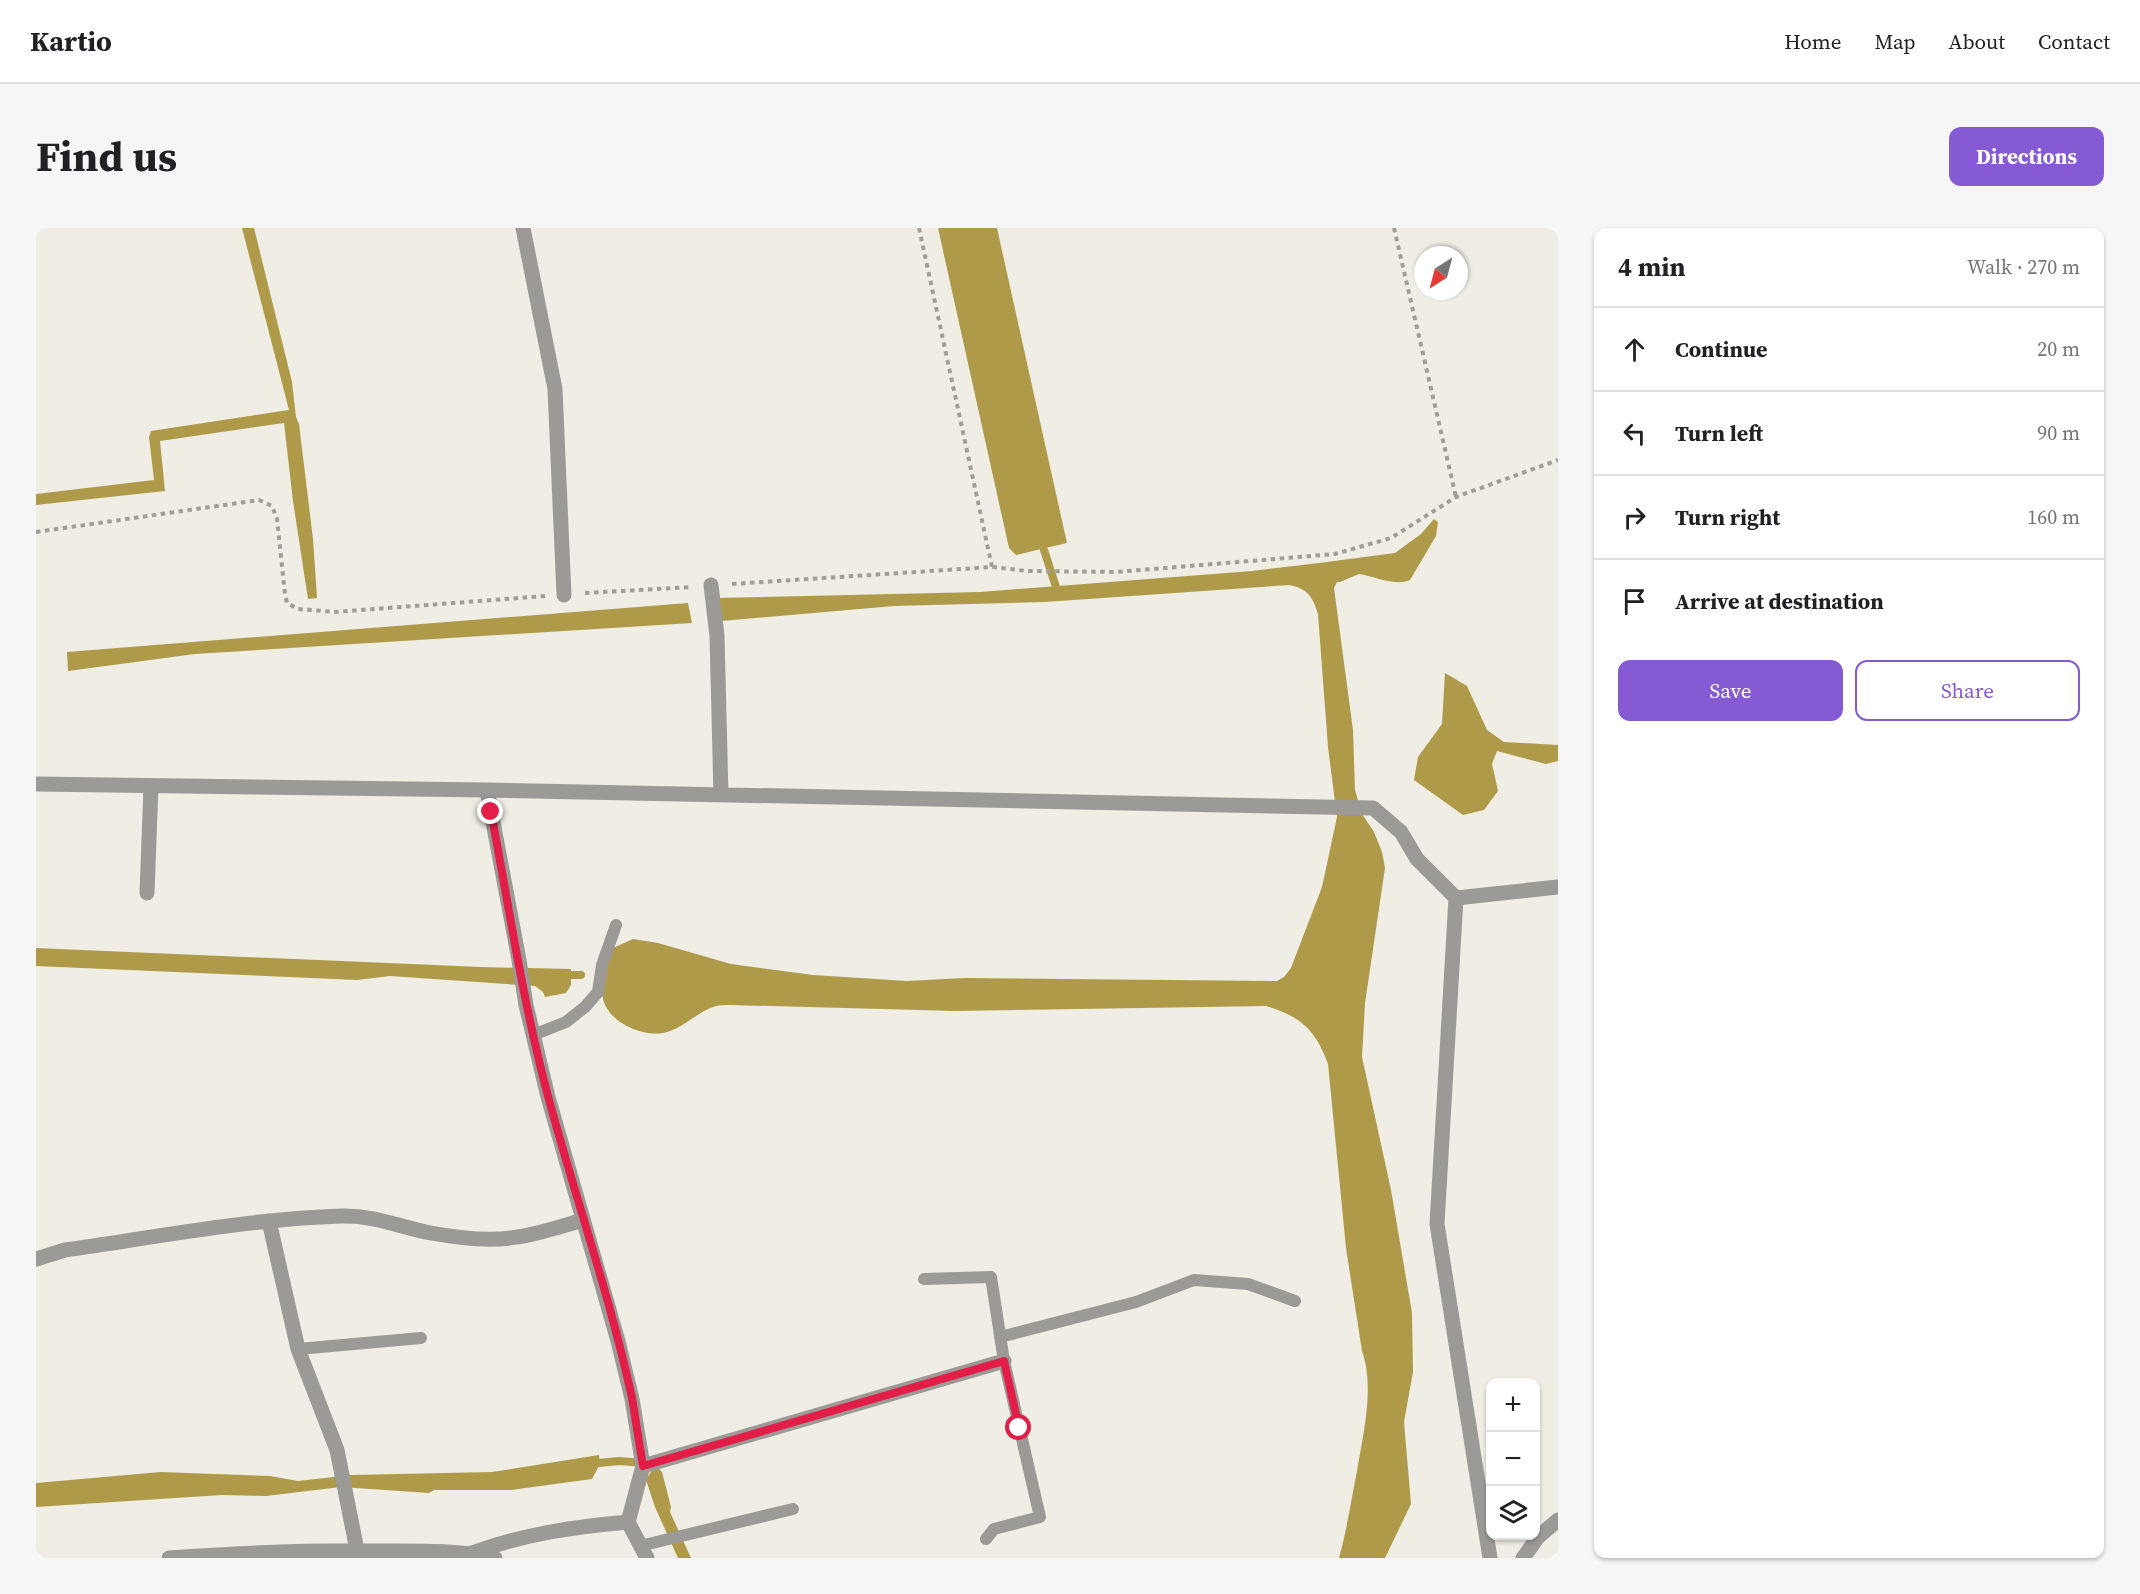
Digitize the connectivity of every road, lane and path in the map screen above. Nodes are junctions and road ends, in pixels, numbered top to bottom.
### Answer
1 (524, 228) edge
2 (920, 228) edge
3 (1394, 228) edge
4 (1558, 460) edge
5 (1456, 497) junction
6 (36, 532) edge
7 (992, 567) junction
8 (712, 593) junction
9 (564, 595) junction
10 (36, 784) edge
11 (151, 786) junction
12 (487, 790) junction
13 (721, 795) junction
14 (1558, 887) edge
15 (147, 893) dead end
16 (1456, 898) junction
17 (616, 925) dead end
18 (533, 1035) junction
19 (584, 1220) junction
20 (268, 1221) junction
21 (36, 1258) edge
22 (924, 1280) dead end
23 (1295, 1300) dead end
24 (1000, 1337) junction
25 (421, 1338) dead end
26 (298, 1349) junction
27 (1004, 1361) junction
28 (643, 1466) junction
29 (793, 1509) dead end
30 (1558, 1521) edge
31 (628, 1522) junction
32 (986, 1539) dead end
33 (357, 1550) junction
34 (644, 1552) edge
35 (472, 1553) junction
36 (169, 1558) edge
37 (495, 1558) edge
38 (1490, 1558) edge
39 (1523, 1558) edge

1 - 9 street
2 - 7 path
3 - 5 path
4 - 5 path
5 - 7 path
6 - 9 path
7 - 8 path
8 - 9 path
8 - 13 street
10 - 11 street
11 - 12 street
11 - 15 street
12 - 13 street
12 - 18 street
13 - 16 street
14 - 16 street
16 - 38 street
17 - 18 lane
18 - 19 street
19 - 20 street
19 - 28 street
20 - 21 street
20 - 26 street
22 - 24 lane
23 - 24 lane
24 - 27 lane
25 - 26 lane
26 - 33 street
27 - 28 street
27 - 32 lane
28 - 31 street
29 - 34 lane
30 - 39 street
31 - 34 street
31 - 35 street
33 - 35 street
33 - 36 street
35 - 37 street

